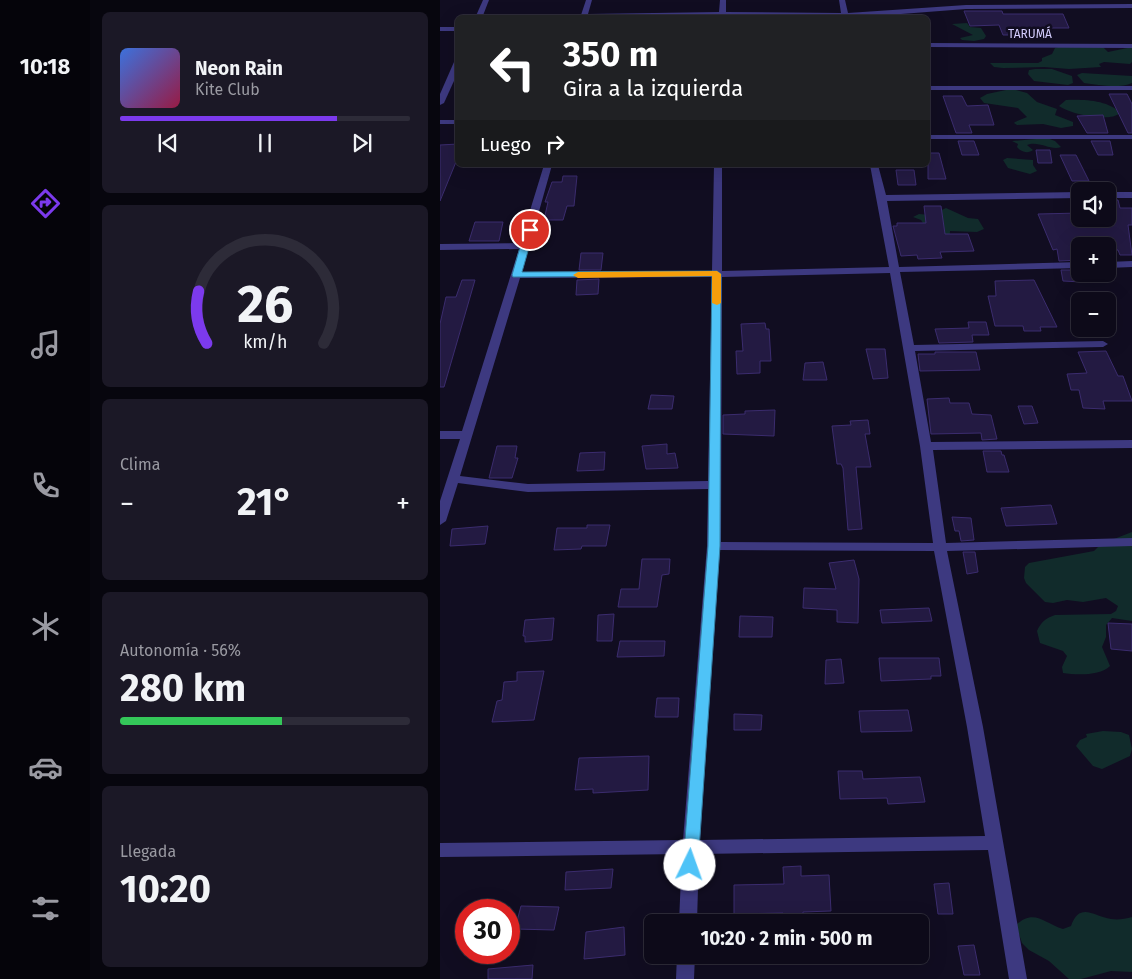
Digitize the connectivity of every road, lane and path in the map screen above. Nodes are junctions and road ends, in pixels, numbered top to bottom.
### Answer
1 (486, 0) edge
2 (588, 0) edge
3 (723, 0) edge
4 (842, 0) edge
5 (946, 0) edge
6 (1112, 3) edge
7 (1132, 6) edge
8 (949, 8) junction
9 (479, 15) edge
10 (584, 15) edge
11 (607, 15) edge
12 (670, 15) edge
13 (722, 15) edge
14 (846, 15) edge
15 (859, 15) edge
16 (440, 29) edge
17 (455, 29) edge
18 (930, 45) edge
19 (1132, 46) edge
20 (455, 69) edge
21 (930, 88) edge
22 (1132, 88) edge
23 (440, 103) edge
24 (440, 122) edge
25 (455, 122) edge
26 (930, 137) edge
27 (1132, 138) edge
28 (547, 167) edge
29 (718, 167) edge
30 (874, 167) edge
31 (1071, 195) edge
32 (1116, 195) edge
33 (1132, 195) edge
34 (882, 198) junction
35 (525, 246) junction
36 (440, 247) edge
37 (1132, 264) edge
38 (1071, 265) edge
39 (1116, 265) edge
40 (894, 269) junction
41 (717, 274) junction
42 (516, 275) junction
43 (1103, 344) dead end
44 (909, 348) junction
45 (440, 435) edge
46 (465, 435) junction
47 (1132, 444) edge
48 (926, 446) junction
49 (454, 479) junction
50 (716, 485) junction
51 (440, 521) edge
52 (1132, 542) edge
53 (714, 546) junction
54 (940, 547) junction
55 (994, 844) junction
56 (691, 846) junction
57 (440, 850) edge
58 (688, 914) edge
59 (686, 964) edge
60 (685, 979) edge
61 (1018, 979) edge

1 - 9 street
2 - 10 street
3 - 13 street
4 - 14 street
5 - 8 street
6 - 7 street
6 - 8 street
8 - 15 street
11 - 12 street
16 - 17 street
18 - 19 street, TARUMÁ
20 - 23 street
21 - 22 street
24 - 25 street
26 - 27 street
28 - 35 street
29 - 41 street
30 - 34 street
31 - 34 street
32 - 33 street
34 - 40 street
35 - 36 street
35 - 42 street
37 - 39 street
38 - 40 street
40 - 41 street
40 - 44 street
41 - 42 street
41 - 50 street
42 - 46 street
43 - 44 street
44 - 48 street
45 - 46 street
46 - 49 street
47 - 48 street
48 - 54 street
49 - 50 street
49 - 51 street
50 - 53 street
52 - 54 street
53 - 54 street
53 - 56 street
54 - 55 street
55 - 56 street
55 - 61 street
56 - 57 street
56 - 58 street
59 - 60 street

